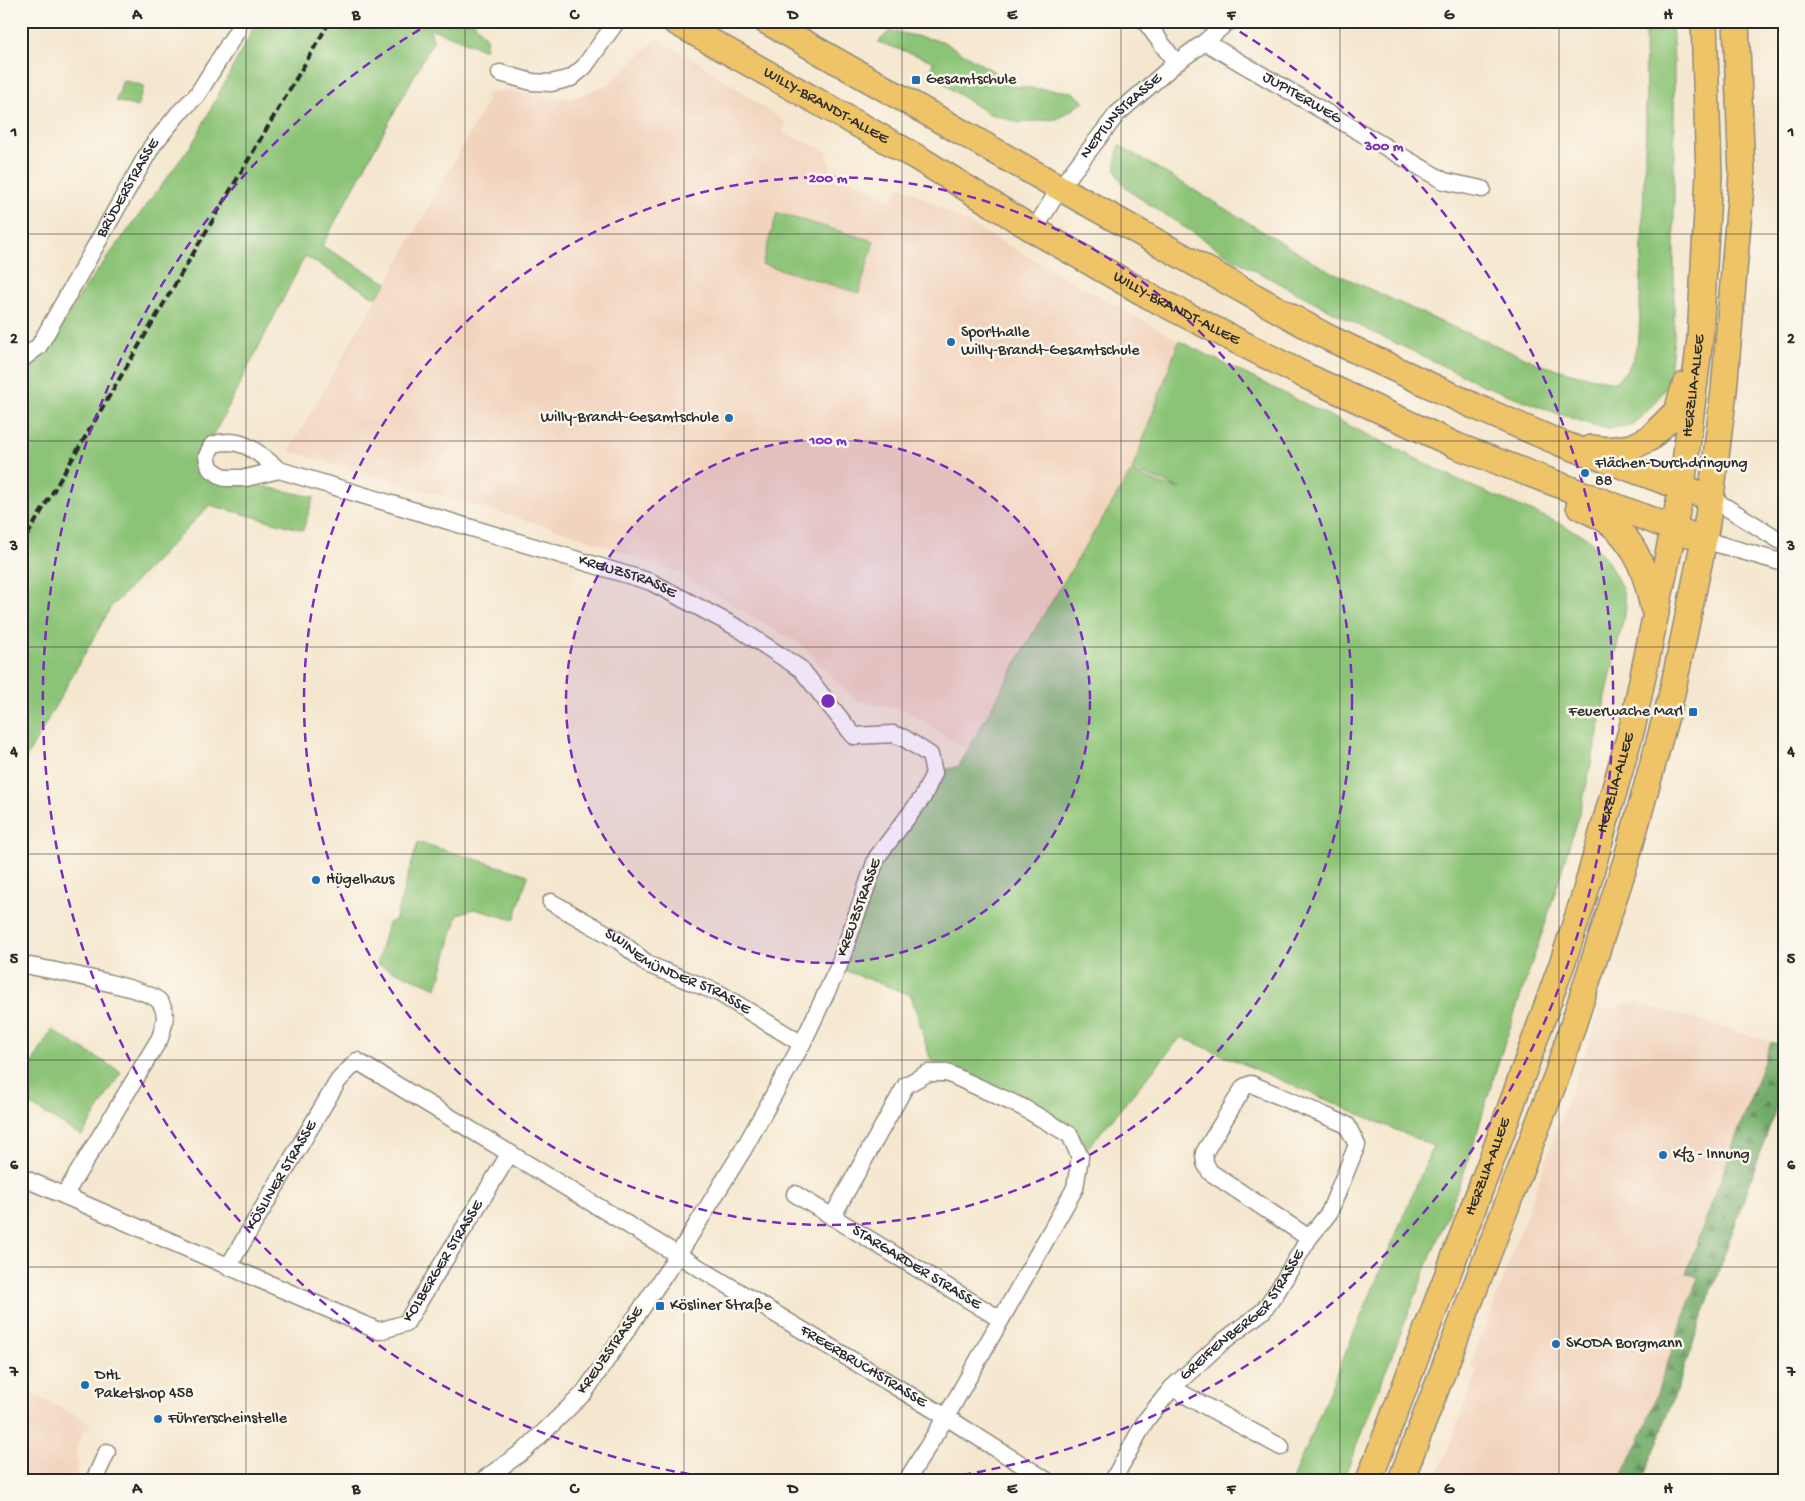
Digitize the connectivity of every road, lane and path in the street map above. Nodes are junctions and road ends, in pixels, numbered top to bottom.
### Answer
1 (239, 21) edge
2 (617, 21) edge
3 (674, 21) edge
4 (766, 21) edge
5 (1145, 21) edge
6 (1228, 21) edge
7 (1704, 21) edge
8 (1736, 21) edge
9 (1205, 42) junction
10 (1176, 63) junction
11 (500, 73) dead end
12 (1060, 188) junction
13 (1482, 189) dead end
14 (1034, 230) junction
15 (1700, 339) junction
16 (21, 360) edge
17 (1560, 443) junction
18 (1481, 456) junction
19 (279, 470) dead end
20 (1682, 487) junction
21 (1711, 498) junction
22 (1673, 528) junction
23 (1704, 540) junction
24 (1784, 543) edge
25 (1784, 563) edge
26 (1655, 619) junction
27 (551, 902) dead end
28 (21, 964) edge
29 (802, 1044) junction
30 (510, 1153) junction
31 (21, 1177) edge
32 (65, 1194) junction
33 (795, 1194) dead end
34 (832, 1217) junction
35 (1309, 1238) junction
36 (678, 1255) junction
37 (228, 1267) junction
38 (1000, 1319) junction
39 (1172, 1388) junction
40 (946, 1417) junction
41 (1281, 1447) dead end
42 (107, 1452) dead end
43 (94, 1480) edge
44 (482, 1480) edge
45 (907, 1480) edge
46 (1046, 1480) edge
47 (1113, 1480) edge
48 (1369, 1480) edge
49 (1402, 1480) edge

1 - 16 street, BRÜDERSTRASSE
2 - 11 street
3 - 14 main road, WILLY-BRANDT-ALLEE
4 - 12 main road
5 - 10 street
6 - 9 street, NEPTUNSTRASSE
7 - 15 main road, HERZLIA-ALLEE
8 - 21 main road, HERZLIA-ALLEE
9 - 10 street, NEPTUNSTRASSE
9 - 13 street, JUPITERWEG
10 - 12 street, NEPTUNSTRASSE
12 - 14 street, NEPTUNSTRASSE
12 - 17 main road
14 - 18 main road, WILLY-BRANDT-ALLEE
15 - 17 main road
15 - 20 main road, HERZLIA-ALLEE
17 - 20 main road
18 - 22 main road, WILLY-BRANDT-ALLEE
18 - 26 main road
19 - 29 street, KREUZSTRASSE
20 - 21 main road
20 - 22 main road, HERZLIA-ALLEE
21 - 23 main road, HERZLIA-ALLEE
21 - 24 street
22 - 23 main road, WILLY-BRANDT-ALLEE
22 - 26 main road, HERZLIA-ALLEE
23 - 25 street
23 - 49 main road, HERZLIA-ALLEE
26 - 48 main road, HERZLIA-ALLEE
27 - 29 street, SWINEMÜNDER STRASSE
28 - 32 street
29 - 36 street, KREUZSTRASSE
30 - 36 street
30 - 37 street, KOLBERGER STRASSE
30 - 37 street, KÖSLINER STRASSE
31 - 32 street, KOLBERGER STRASSE
32 - 37 street, KOLBERGER STRASSE
33 - 34 street, STARGARDER STRASSE
34 - 38 street, STARGARDER STRASSE
34 - 38 street, STARGARDER STRASSE
35 - 35 street, GREIFENBERGER STRASSE
35 - 39 street, GREIFENBERGER STRASSE
36 - 40 street, FREERBRUCHSTRASSE
36 - 44 street, KREUZSTRASSE
38 - 40 street, STARGARDER STRASSE
39 - 41 street, GREIFENBERGER STRASSE
39 - 47 street, GREIFENBERGER STRASSE
40 - 45 street, STARGARDER STRASSE
40 - 46 street, FREERBRUCHSTRASSE
42 - 43 street

